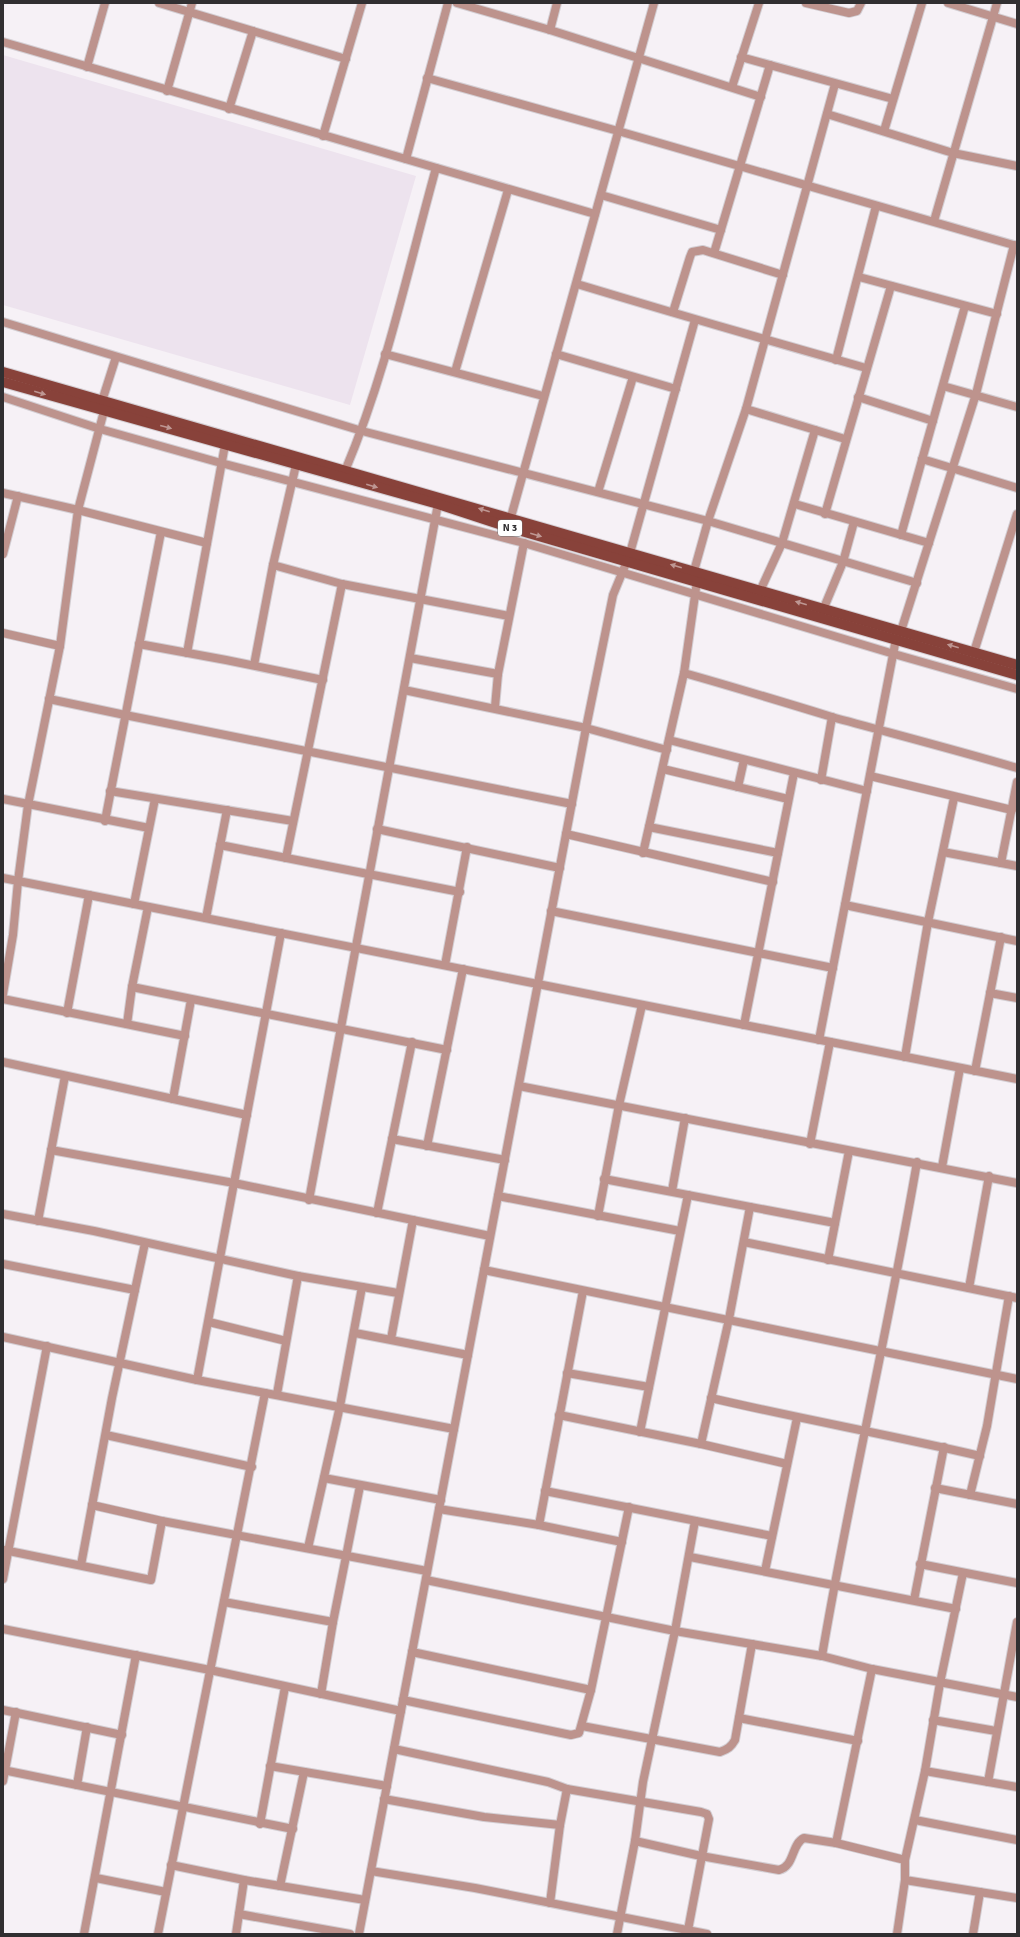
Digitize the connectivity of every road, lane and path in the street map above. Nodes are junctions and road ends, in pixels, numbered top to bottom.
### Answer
1 (105, 3) edge
2 (159, 3) edge
3 (192, 3) edge
4 (362, 3) edge
5 (448, 3) edge
6 (457, 3) edge
7 (556, 3) edge
8 (654, 3) edge
9 (759, 3) edge
10 (806, 3) edge
11 (861, 3) edge
12 (922, 3) edge
13 (948, 3) edge
14 (997, 3) edge
15 (189, 12) junction
16 (993, 16) junction
17 (1017, 24) edge
18 (550, 30) junction
19 (253, 31) junction
20 (3, 42) edge
21 (741, 57) junction
22 (346, 59) junction
23 (639, 59) junction
24 (770, 65) junction
25 (86, 67) junction
26 (427, 78) junction
27 (835, 84) junction
28 (732, 87) junction
29 (167, 91) junction
30 (761, 97) junction
31 (893, 99) junction
32 (228, 109) junction
33 (827, 114) junction
34 (618, 131) junction
35 (884, 131) junction
36 (323, 136) junction
37 (953, 153) junction
38 (406, 159) junction
39 (740, 166) junction
40 (1017, 166) edge
41 (436, 168) junction
42 (808, 187) junction
43 (508, 190) junction
44 (601, 195) junction
45 (876, 206) junction
46 (596, 214) junction
47 (934, 221) junction
48 (721, 230) junction
49 (1016, 245) edge
50 (714, 253) junction
51 (783, 275) junction
52 (859, 277) junction
53 (577, 284) junction
54 (891, 286) junction
55 (965, 306) junction
56 (672, 312) junction
57 (997, 314) junction
58 (695, 320) junction
59 (3, 322) edge
60 (766, 338) junction
61 (386, 354) junction
62 (556, 354) junction
63 (116, 356) junction
64 (836, 360) junction
65 (866, 368) junction
66 (3, 372) edge
67 (455, 372) junction
68 (633, 377) junction
69 (3, 382) edge
70 (943, 386) junction
71 (676, 389) junction
72 (976, 394) junction
73 (543, 396) junction
74 (3, 397) edge
75 (858, 397) junction
76 (102, 401) junction
77 (1017, 407) edge
78 (746, 409) junction
79 (104, 411) junction
80 (933, 421) junction
81 (100, 429) junction
82 (815, 430) junction
83 (362, 431) junction
84 (845, 439) junction
85 (225, 445) junction
86 (922, 459) junction
87 (221, 463) junction
88 (296, 465) junction
89 (953, 469) junction
90 (345, 471) junction
91 (524, 474) junction
92 (293, 481) junction
93 (1017, 488) edge
94 (598, 492) junction
95 (3, 493) edge
96 (18, 496) junction
97 (438, 504) junction
98 (643, 504) junction
99 (795, 504) junction
100 (78, 510) junction
101 (825, 514) junction
102 (1017, 514) edge
103 (435, 519) junction
104 (708, 521) junction
105 (854, 522) junction
106 (509, 523) junction
107 (161, 532) junction
108 (901, 535) junction
109 (206, 543) junction
110 (524, 543) junction
111 (782, 543) junction
112 (929, 543) junction
113 (4, 549) edge
114 (629, 557) junction
115 (843, 562) junction
116 (273, 565) junction
117 (694, 571) junction
118 (624, 572) junction
119 (697, 581) junction
120 (917, 583) junction
121 (342, 584) junction
122 (760, 591) junction
123 (695, 593) junction
124 (421, 598) junction
125 (824, 610) junction
126 (509, 616) junction
127 (3, 632) edge
128 (899, 635) junction
129 (139, 644) junction
130 (60, 646) junction
131 (974, 652) junction
132 (187, 653) junction
133 (894, 654) junction
134 (410, 658) junction
135 (254, 665) junction
136 (1017, 665) edge
137 (684, 673) junction
138 (498, 674) junction
139 (1017, 675) edge
140 (323, 680) junction
141 (1017, 689) edge
142 (404, 690) junction
143 (49, 699) junction
144 (495, 708) junction
145 (125, 715) junction
146 (832, 717) junction
147 (586, 728) junction
148 (879, 729) junction
149 (669, 740) junction
150 (667, 750) junction
151 (308, 751) junction
152 (744, 760) junction
153 (390, 767) junction
154 (663, 768) junction
155 (1017, 768) edge
156 (794, 773) junction
157 (870, 776) junction
158 (821, 780) junction
159 (1017, 782) edge
160 (738, 787) junction
161 (110, 791) junction
162 (867, 791) junction
163 (954, 798) junction
164 (3, 799) edge
165 (155, 799) junction
166 (788, 800) junction
167 (572, 804) junction
168 (28, 805) junction
169 (227, 810) junction
170 (1012, 810) junction
171 (105, 821) junction
172 (293, 821) junction
173 (649, 827) junction
174 (149, 828) junction
175 (377, 829) junction
176 (566, 834) junction
177 (220, 845) junction
178 (467, 847) junction
179 (943, 852) junction
180 (643, 853) junction
181 (778, 853) junction
182 (286, 858) junction
183 (1001, 863) junction
184 (1017, 866) edge
185 (560, 868) junction
186 (368, 873) junction
187 (3, 878) edge
188 (18, 881) junction
189 (773, 882) junction
190 (460, 892) junction
191 (89, 895) junction
192 (134, 904) junction
193 (845, 905) junction
194 (148, 907) junction
195 (552, 911) junction
196 (206, 918) junction
197 (928, 922) junction
198 (281, 933) junction
199 (1001, 937) junction
200 (1017, 940) edge
201 (355, 948) junction
202 (757, 953) junction
203 (445, 965) junction
204 (833, 968) junction
205 (463, 969) junction
206 (538, 984) junction
207 (132, 987) junction
208 (990, 993) junction
209 (3, 994) edge
210 (1017, 998) edge
211 (3, 999) edge
212 (191, 1000) junction
213 (642, 1005) junction
214 (67, 1013) junction
215 (266, 1015) junction
216 (127, 1024) junction
217 (744, 1025) junction
218 (340, 1029) junction
219 (185, 1036) junction
220 (819, 1040) junction
221 (412, 1042) junction
222 (830, 1042) junction
223 (447, 1050) junction
224 (905, 1057) junction
225 (3, 1062) edge
226 (960, 1068) junction
227 (975, 1071) junction
228 (65, 1076) junction
229 (1017, 1079) edge
230 (519, 1086) junction
231 (173, 1099) junction
232 (619, 1105) junction
233 (247, 1115) junction
234 (685, 1118) junction
235 (392, 1139) junction
236 (810, 1144) junction
237 (427, 1146) junction
238 (51, 1150) junction
239 (849, 1151) junction
240 (505, 1160) junction
241 (917, 1162) junction
242 (942, 1167) junction
243 (989, 1176) junction
244 (604, 1179) junction
245 (234, 1183) junction
246 (1017, 1183) edge
247 (672, 1191) junction
248 (688, 1195) junction
249 (498, 1196) junction
250 (309, 1200) junction
251 (750, 1207) junction
252 (377, 1213) junction
253 (3, 1214) edge
254 (598, 1216) junction
255 (413, 1220) junction
256 (38, 1221) junction
257 (835, 1224) junction
258 (680, 1232) junction
259 (490, 1236) junction
260 (744, 1242) junction
261 (145, 1243) junction
262 (220, 1259) junction
263 (828, 1260) junction
264 (3, 1264) edge
265 (484, 1270) junction
266 (896, 1273) junction
267 (298, 1276) junction
268 (362, 1287) junction
269 (969, 1288) junction
270 (135, 1290) junction
271 (583, 1291) junction
272 (398, 1293) junction
273 (1013, 1297) edge
274 (664, 1307) junction
275 (729, 1319) junction
276 (209, 1322) junction
277 (355, 1333) junction
278 (3, 1337) edge
279 (391, 1339) junction
280 (286, 1341) junction
281 (47, 1346) junction
282 (880, 1351) junction
283 (468, 1355) junction
284 (120, 1363) junction
285 (567, 1373) junction
286 (997, 1374) junction
287 (1017, 1378) edge
288 (197, 1380) junction
289 (649, 1387) junction
290 (265, 1392) junction
291 (277, 1394) junction
292 (711, 1398) junction
293 (340, 1406) junction
294 (559, 1415) junction
295 (797, 1418) junction
296 (454, 1429) junction
297 (864, 1430) junction
298 (640, 1432) junction
299 (106, 1435) junction
300 (701, 1444) junction
301 (944, 1447) junction
302 (980, 1456) junction
303 (787, 1464) junction
304 (252, 1466) junction
305 (324, 1478) junction
306 (360, 1486) junction
307 (934, 1488) junction
308 (545, 1491) junction
309 (970, 1495) junction
310 (441, 1500) junction
311 (1017, 1504) edge
312 (92, 1506) junction
313 (628, 1507) junction
314 (439, 1509) junction
315 (162, 1521) junction
316 (695, 1521) junction
317 (539, 1525) junction
318 (238, 1534) junction
319 (772, 1536) junction
320 (622, 1542) junction
321 (308, 1548) junction
322 (5, 1550) edge
323 (347, 1555) junction
324 (690, 1557) junction
325 (920, 1564) junction
326 (81, 1565) junction
327 (427, 1571) junction
328 (765, 1571) junction
329 (963, 1573) junction
330 (3, 1579) edge
331 (426, 1580) junction
332 (1017, 1583) edge
333 (834, 1586) junction
334 (914, 1600) junction
335 (224, 1602) junction
336 (956, 1609) junction
337 (605, 1615) junction
338 (333, 1622) junction
339 (1017, 1622) edge
340 (3, 1629) edge
341 (675, 1631) junction
342 (752, 1644) junction
343 (412, 1652) junction
344 (136, 1655) junction
345 (822, 1656) junction
346 (872, 1669) junction
347 (210, 1670) junction
348 (940, 1683) junction
349 (285, 1687) junction
350 (591, 1690) junction
351 (321, 1694) junction
352 (1002, 1695) junction
353 (1017, 1697) edge
354 (403, 1700) junction
355 (3, 1710) edge
356 (401, 1711) junction
357 (16, 1712) junction
358 (739, 1718) junction
359 (933, 1720) junction
360 (582, 1726) junction
361 (87, 1727) junction
362 (996, 1731) junction
363 (122, 1735) junction
364 (653, 1740) junction
365 (858, 1741) junction
366 (394, 1749) junction
367 (270, 1766) junction
368 (925, 1770) junction
369 (4, 1771) edge
370 (304, 1772) junction
371 (3, 1781) edge
372 (988, 1782) junction
373 (77, 1785) junction
374 (387, 1786) junction
375 (1017, 1787) edge
376 (567, 1789) junction
377 (111, 1792) junction
378 (384, 1799) junction
379 (640, 1801) junction
380 (184, 1806) junction
381 (915, 1820) junction
382 (260, 1824) junction
383 (560, 1825) junction
384 (293, 1829) junction
385 (1017, 1840) edge
386 (635, 1842) junction
387 (836, 1843) junction
388 (701, 1856) junction
389 (905, 1860) junction
390 (171, 1865) junction
391 (371, 1871) junction
392 (96, 1878) junction
393 (244, 1880) junction
394 (905, 1880) junction
395 (280, 1886) junction
396 (166, 1892) junction
397 (980, 1892) junction
398 (1017, 1898) edge
399 (365, 1900) junction
400 (550, 1903) junction
401 (239, 1914) junction
402 (621, 1918) junction
403 (688, 1930) junction
404 (84, 1934) edge
405 (158, 1934) edge
406 (236, 1934) edge
407 (350, 1934) edge
408 (359, 1934) edge
409 (617, 1934) edge
410 (707, 1934) edge
411 (897, 1934) edge
412 (973, 1934) edge

1 - 25 street
2 - 15 street
3 - 15 street
4 - 22 street
5 - 26 street
6 - 18 street
7 - 18 street
8 - 23 street
9 - 21 street
10 - 11 street
12 - 31 street
13 - 16 street
14 - 16 street
15 - 19 street
15 - 29 street
16 - 17 street
16 - 37 street
18 - 23 street
19 - 22 street
19 - 32 street
20 - 25 street
21 - 24 street
21 - 28 street
22 - 36 street
23 - 28 street
23 - 34 street
24 - 27 street
24 - 30 street
25 - 29 street
26 - 34 street
26 - 38 street
27 - 31 street
27 - 33 street
28 - 30 street
29 - 32 street
30 - 39 street
31 - 35 street
32 - 36 street
33 - 35 street
33 - 42 street
34 - 39 street
34 - 44 street
35 - 37 street
36 - 38 street
37 - 40 street
37 - 47 street
38 - 41 street
39 - 42 street
39 - 48 street
41 - 43 street
41 - 61 street
42 - 45 street
42 - 51 street
43 - 46 street
43 - 67 street
44 - 46 street
44 - 48 street
45 - 47 street
45 - 52 street
46 - 53 street
47 - 49 street
48 - 50 street
49 - 57 street
50 - 51 street
50 - 56 street
51 - 60 street
52 - 54 street
52 - 64 street
53 - 56 street
53 - 62 street
54 - 55 street
54 - 65 street
55 - 57 street
55 - 70 street
56 - 58 street
57 - 72 street
58 - 60 street
58 - 71 street
59 - 63 street
60 - 64 street
60 - 78 street
61 - 67 street
61 - 83 street
62 - 68 street
62 - 73 street
63 - 76 street
63 - 83 street
64 - 65 street
65 - 75 street
66 - 76 main road, N 3
67 - 73 street
68 - 71 street
68 - 94 street
69 -> 79 main road, N 3
70 - 72 street
70 - 80 street
71 - 98 street
72 - 77 street
72 - 89 street
73 - 91 street
74 - 81 street
75 - 80 street
75 - 84 street
76 - 90 main road, N 3
78 - 82 street
78 - 104 street
79 - 81 street
79 -> 85 main road, N 3
80 - 86 street
81 - 87 street
81 - 100 street
82 - 84 street
82 - 99 street
83 - 90 street
83 - 91 street
84 - 101 street
85 - 87 street
85 - 88 main road, N 3
86 - 89 street
86 - 108 street
87 - 92 street
87 - 109 street
88 - 92 street
88 -> 97 main road, N 3
89 - 93 street
89 - 112 street
106 -> 90 main road, N 3
91 - 94 street
91 - 106 street
92 - 103 street
92 - 116 street
94 - 98 street
95 - 96 street
96 - 100 street
96 - 113 street
97 - 103 street
97 - 106 main road, N 3
98 - 104 street
98 - 114 street
99 - 101 street
99 - 111 street
100 - 107 street
100 - 130 street
101 - 105 street
102 - 131 street
103 - 110 street
103 - 124 street
104 - 111 street
104 - 117 street
105 - 108 street
105 - 115 street
106 - 114 main road, N 3
107 - 109 street
107 - 129 street
108 - 112 street
109 - 132 street
110 - 118 street
110 - 126 street
111 - 115 street
111 - 122 street
112 - 120 street
117 -> 114 main road, N 3
114 - 118 street
114 - 119 main road, N 3
115 - 120 street
115 - 125 street
116 - 121 street
116 - 135 street
117 - 122 main road, N 3
118 - 123 street
118 - 147 street
119 - 123 street
119 - 128 main road, N 3
120 - 128 street
121 - 124 street
121 - 140 street
125 -> 122 main road, N 3
123 - 133 street
123 - 137 street
124 - 126 street
124 - 134 street
125 - 128 main road, N 3
126 - 138 street
127 - 130 street
131 -> 128 main road, N 3
128 - 133 street
128 - 139 main road, N 3
129 - 132 street
129 - 145 street
130 - 143 street
131 - 136 main road, N 3
132 - 135 street
133 - 141 street
133 - 148 street
134 - 138 street
134 - 142 street
135 - 140 street
137 - 146 street
137 - 149 street
138 - 144 street
140 - 151 street
142 - 144 street
142 - 153 street
143 - 145 street
143 - 168 street
144 - 147 street
145 - 151 street
145 - 161 street
146 - 148 street
146 - 158 street
147 - 150 street
147 - 167 street
148 - 155 street
148 - 157 street
149 - 150 street
149 - 152 street
150 - 154 street
151 - 153 street
151 - 172 street
152 - 156 street
152 - 160 street
153 - 167 street
153 - 175 street
154 - 160 street
154 - 173 street
156 - 158 street
156 - 166 street
157 - 162 street
157 - 163 street
158 - 162 street
159 - 170 street
160 - 166 street
161 - 165 street
161 - 171 street
162 - 193 street
163 - 170 street
163 - 179 street
164 - 168 street
165 - 169 street
165 - 174 street
166 - 181 street
167 - 176 street
168 - 171 street
168 - 188 street
169 - 172 street
169 - 177 street
170 - 183 street
171 - 174 street
172 - 182 street
173 - 180 street
173 - 181 street
174 - 192 street
175 - 178 street
175 - 186 street
176 - 180 street
176 - 185 street
177 - 182 street
177 - 196 street
178 - 185 street
178 - 190 street
179 - 183 street
179 - 197 street
180 - 189 street
181 - 189 street
182 - 186 street
183 - 184 street
185 - 195 street
186 - 190 street
186 - 201 street
187 - 188 street
188 - 191 street
188 - 209 street
189 - 202 street
190 - 203 street
191 - 192 street
191 - 214 street
192 - 194 street
193 - 197 street
193 - 204 street
194 - 196 street
194 - 207 street
195 - 202 street
195 - 206 street
196 - 198 street
197 - 199 street
197 - 224 street
198 - 201 street
198 - 215 street
199 - 200 street
199 - 208 street
201 - 203 street
201 - 218 street
202 - 204 street
202 - 217 street
203 - 205 street
204 - 220 street
205 - 206 street
205 - 223 street
206 - 213 street
206 - 230 street
207 - 212 street
207 - 216 street
208 - 210 street
208 - 227 street
211 - 214 street
212 - 215 street
212 - 219 street
213 - 217 street
213 - 232 street
214 - 216 street
215 - 218 street
215 - 233 street
216 - 219 street
217 - 220 street
218 - 221 street
218 - 250 street
219 - 231 street
220 - 222 street
221 - 223 street
221 - 235 street
222 - 224 street
222 - 236 street
223 - 237 street
224 - 226 street
225 - 228 street
226 - 227 street
226 - 242 street
227 - 229 street
228 - 231 street
228 - 238 street
230 - 232 street
230 - 240 street
231 - 233 street
232 - 234 street
232 - 244 street
233 - 245 street
234 - 236 street
234 - 247 street
235 - 237 street
235 - 252 street
236 - 239 street
237 - 240 street
238 - 245 street
238 - 256 street
239 - 241 street
239 - 257 street
240 - 249 street
241 - 242 street
241 - 266 street
242 - 243 street
243 - 246 street
243 - 269 street
244 - 247 street
244 - 254 street
245 - 250 street
245 - 262 street
247 - 248 street
248 - 251 street
248 - 258 street
249 - 254 street
249 - 259 street
250 - 252 street
251 - 257 street
251 - 260 street
252 - 255 street
253 - 256 street
254 - 258 street
255 - 259 street
255 - 272 street
256 - 261 street
257 - 263 street
258 - 274 street
259 - 265 street
260 - 263 street
260 - 275 street
261 - 262 street
261 - 270 street
262 - 267 street
262 - 276 street
263 - 266 street
264 - 270 street
265 - 271 street
265 - 283 street
266 - 269 street
266 - 282 street
267 - 268 street
267 - 280 street
268 - 272 street
268 - 277 street
269 - 273 street
270 - 284 street
271 - 274 street
271 - 285 street
272 - 279 street
273 - 286 street
274 - 275 street
274 - 289 street
275 - 282 street
275 - 292 street
276 - 280 street
276 - 288 street
277 - 279 street
277 - 293 street
278 - 281 street
279 - 283 street
280 - 291 street
281 - 284 street
281 - 322 street
282 - 286 street
282 - 297 street
283 - 296 street
284 - 288 street
284 - 299 street
285 - 289 street
285 - 294 street
286 - 287 street
286 - 302 street
288 - 290 street
289 - 298 street
290 - 291 street
290 - 304 street
291 - 293 street
292 - 295 street
292 - 300 street
293 - 296 street
293 - 305 street
294 - 298 street
294 - 308 street
295 - 297 street
295 - 303 street
296 - 310 street
297 - 301 street
297 - 333 street
298 - 300 street
299 - 304 street
299 - 312 street
300 - 303 street
301 - 302 street
301 - 307 street
302 - 309 street
303 - 319 street
304 - 318 street
305 - 306 street
305 - 321 street
306 - 310 street
306 - 323 street
307 - 309 street
307 - 325 street
308 - 313 street
308 - 317 street
309 - 311 street
310 - 314 street
312 - 315 street
312 - 326 street
313 - 316 street
313 - 320 street
314 - 317 street
314 - 327 street
315 - 318 street
315 - 326 street
316 - 319 street
316 - 324 street
317 - 320 street
318 - 321 street
318 - 335 street
319 - 328 street
320 - 337 street
321 - 323 street
322 - 326 street
322 - 330 street
323 - 327 street
323 - 338 street
324 - 328 street
324 - 341 street
325 - 329 street
325 - 334 street
327 - 331 street
328 - 333 street
329 - 332 street
329 - 336 street
331 - 337 street
331 - 343 street
333 - 334 street
333 - 345 street
334 - 336 street
335 - 338 street
335 - 347 street
336 - 348 street
337 - 341 street
337 - 350 street
338 - 351 street
339 - 352 street
340 - 344 street
341 - 342 street
341 - 364 street
342 - 345 street
342 - 358 street
343 - 350 street
343 - 354 street
344 - 347 street
344 - 363 street
345 - 346 street
346 - 348 street
346 - 365 street
347 - 349 street
347 - 380 street
348 - 352 street
348 - 359 street
349 - 351 street
349 - 367 street
350 - 360 street
351 - 356 street
352 - 353 street
352 - 362 street
354 - 356 street
354 - 360 street
355 - 357 street
356 - 366 street
357 - 361 street
357 - 369 street
358 - 364 street
358 - 365 street
359 - 362 street
359 - 368 street
360 - 364 street
361 - 363 street
361 - 373 street
362 - 372 street
363 - 377 street
364 - 379 street
365 - 387 street
366 - 374 street
366 - 376 street
367 - 370 street
367 - 382 street
368 - 372 street
368 - 381 street
369 - 371 street
369 - 373 street
370 - 374 street
370 - 384 street
372 - 375 street
373 - 377 street
374 - 378 street
376 - 379 street
376 - 383 street
377 - 380 street
377 - 392 street
378 - 383 street
378 - 391 street
379 - 386 street
379 - 388 street
380 - 382 street
380 - 390 street
381 - 385 street
381 - 389 street
382 - 384 street
383 - 400 street
384 - 395 street
386 - 388 street
386 - 402 street
387 - 388 street
387 - 389 street
388 - 403 street
389 - 394 street
390 - 393 street
390 - 396 street
391 - 399 street
391 - 400 street
392 - 396 street
392 - 404 street
393 - 395 street
393 - 401 street
394 - 397 street
394 - 411 street
395 - 399 street
396 - 405 street
397 - 398 street
397 - 412 street
399 - 408 street
400 - 402 street
401 - 406 street
401 - 407 street
402 - 403 street
402 - 409 street
403 - 410 street

